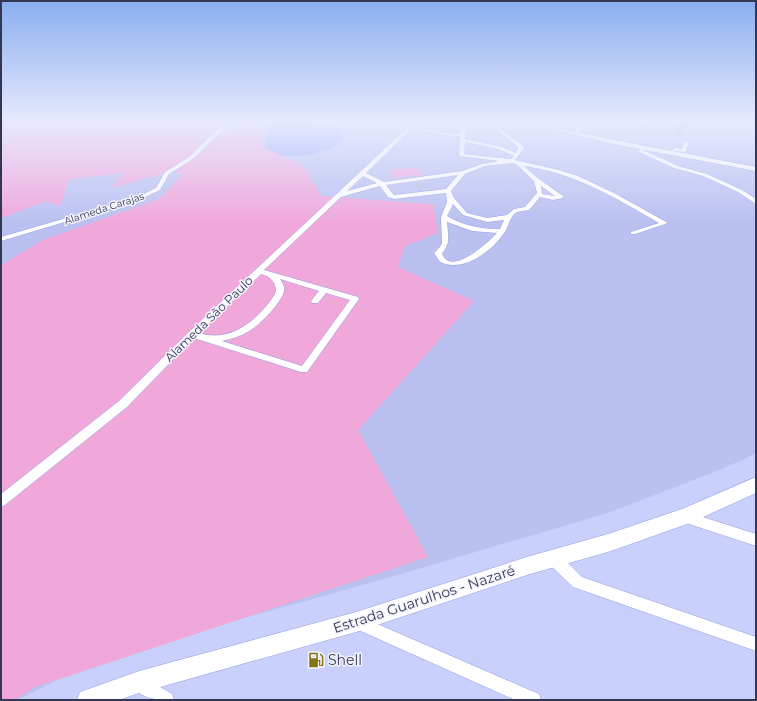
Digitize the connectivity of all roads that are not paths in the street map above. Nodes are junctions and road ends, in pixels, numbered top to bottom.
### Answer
1 (193, 156) edge
2 (380, 156) edge
3 (473, 156) edge
4 (516, 156) edge
5 (651, 156) edge
6 (685, 156) edge
7 (515, 162) junction
8 (756, 169) edge
9 (464, 173) junction
10 (362, 174) junction
11 (537, 180) junction
12 (382, 184) junction
13 (448, 190) junction
14 (553, 191) junction
15 (540, 194) junction
16 (337, 197) junction
17 (452, 199) junction
18 (756, 202) edge
19 (444, 216) junction
20 (509, 217) junction
21 (502, 231) junction
22 (633, 233) dead end
23 (1, 239) edge
24 (259, 271) junction
25 (270, 274) junction
26 (324, 290) junction
27 (315, 301) dead end
28 (192, 334) junction
29 (208, 340) junction
30 (756, 485) edge
31 (1, 501) edge
32 (684, 517) junction
33 (756, 540) edge
34 (553, 558) junction
35 (356, 622) junction
36 (756, 644) edge
37 (139, 682) junction
38 (88, 700) edge
39 (166, 700) edge
40 (533, 700) edge

1 - 23 street, Alameda Carajas
2 - 10 street, Alameda São Paulo
3 - 7 street
4 - 7 street
5 - 18 street
6 - 8 street
7 - 9 street
7 - 11 street
7 - 22 street
9 - 12 street
9 - 13 street
10 - 12 street
10 - 16 street, Alameda São Paulo
11 - 14 street
11 - 15 street
12 - 13 street
12 - 16 street
13 - 17 street
14 - 15 street
14 - 15 street
15 - 20 street
16 - 24 street, Alameda São Paulo
17 - 19 street
17 - 20 street
19 - 21 street
19 - 21 street
20 - 21 street
24 - 25 street
24 - 28 street, Alameda São Paulo
25 - 26 street
25 - 29 street
26 - 27 street
26 - 29 street
28 - 29 street
28 - 31 street, Alameda São Paulo
30 - 32 main road, Estrada Guarulhos - Nazaré
32 - 33 street
32 - 34 main road, Estrada Guarulhos - Nazaré
34 - 35 main road, Estrada Guarulhos - Nazaré
34 - 36 street
35 - 37 main road, Estrada Guarulhos - Nazaré
35 - 40 street
37 - 38 main road, Estrada Guarulhos - Nazaré
37 - 39 street

